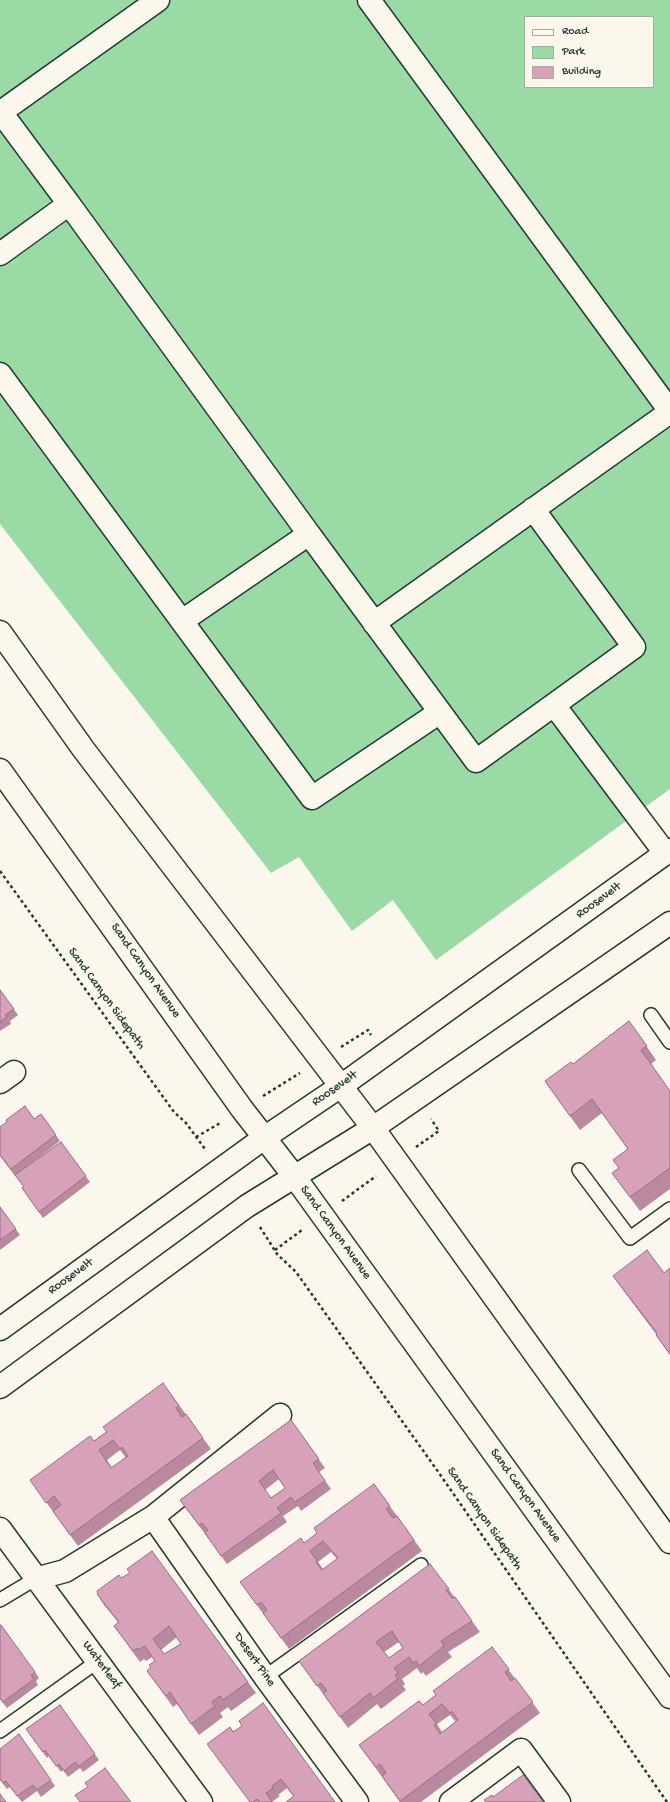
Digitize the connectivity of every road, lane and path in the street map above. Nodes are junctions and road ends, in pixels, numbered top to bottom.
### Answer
1 (158, 0) edge
2 (369, 0) edge
3 (0, 111) edge
4 (69, 204) junction
5 (0, 254) edge
6 (0, 374) edge
7 (670, 411) edge
8 (533, 509) junction
9 (309, 534) junction
10 (182, 621) junction
11 (374, 623) junction
12 (0, 632) edge
13 (554, 705) junction
14 (440, 712) junction
15 (0, 770) edge
16 (668, 851) edge
17 (0, 871) edge
18 (670, 923) edge
19 (651, 1015) dead end
20 (670, 1042) edge
21 (341, 1086) junction
22 (373, 1128) junction
23 (196, 1137) dead end
24 (264, 1138) junction
25 (579, 1170) dead end
26 (294, 1176) junction
27 (670, 1210) edge
28 (277, 1254) dead end
29 (0, 1329) edge
30 (0, 1387) edge
31 (280, 1415) dead end
32 (152, 1517) junction
33 (0, 1529) edge
34 (670, 1542) edge
35 (421, 1565) dead end
36 (35, 1578) junction
37 (0, 1600) edge
38 (98, 1661) junction
39 (265, 1677) junction
40 (670, 1696) edge
41 (0, 1731) edge
42 (201, 1802) edge
43 (357, 1802) edge
44 (451, 1802) edge
45 (559, 1802) edge
46 (667, 1802) edge

1 - 3 street
2 - 7 street
3 - 4 street
4 - 5 street
4 - 9 street
6 - 10 street
7 - 8 street
8 - 11 street
8 - 13 street
9 - 10 street
9 - 11 street
10 - 14 street
11 - 14 street
12 - 21 street
13 - 14 street
13 - 16 street
15 - 24 street, Sand Canyon Avenue
16 - 21 street, Roosevelt
17 - 23 path, Sand Canyon Sidepath
18 - 22 street
19 - 20 lane
21 - 22 street
21 - 24 street, Roosevelt
22 - 26 street
22 - 34 street
24 - 26 street, Sand Canyon Avenue
24 - 29 street, Roosevelt
25 - 27 lane
26 - 30 street
26 - 40 street, Sand Canyon Avenue
28 - 46 path, Sand Canyon Sidepath
31 - 32 street
32 - 36 street
32 - 39 street, Desert Pine
33 - 36 street, Waterleaf
35 - 39 lane
36 - 37 lane
36 - 38 street, Waterleaf
38 - 41 lane
38 - 42 street, Waterleaf
39 - 43 street, Desert Pine
44 - 45 street

